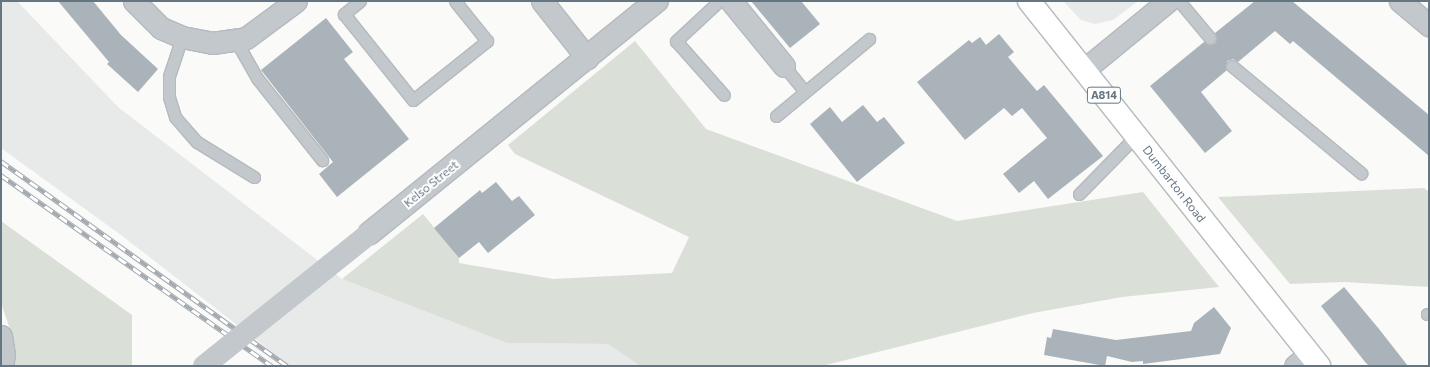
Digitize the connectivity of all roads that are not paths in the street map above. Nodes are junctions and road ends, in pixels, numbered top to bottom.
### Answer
1 (134, 1) edge
2 (296, 1) edge
3 (360, 1) edge
4 (455, 1) edge
5 (542, 1) edge
6 (657, 1) edge
7 (719, 1) edge
8 (732, 1) edge
9 (1029, 1) edge
10 (1168, 1) edge
11 (1179, 1) edge
12 (1400, 1) edge
13 (1429, 25) edge
14 (182, 37) junction
15 (1210, 38) dead end
16 (869, 39) dead end
17 (236, 41) junction
18 (587, 58) junction
19 (784, 66) joint
20 (1232, 66) dead end
21 (1085, 69) junction
22 (805, 92) junction
23 (724, 95) dead end
24 (776, 116) dead end
25 (1136, 136) junction
26 (322, 160) dead end
27 (1361, 173) dead end
28 (254, 177) dead end
29 (1079, 194) dead end
30 (1, 336) edge
31 (1308, 362) edge
32 (2, 366) edge
33 (204, 366) edge

1 - 14 street
2 - 17 street
3 - 4 lane
5 - 18 street
6 - 18 street, Kelso Street
7 - 23 lane
8 - 19 street
9 - 21 main road, Dumbarton Road / A814
10 - 21 street
11 - 15 lane
12 - 13 street
14 - 17 street
14 - 28 lane
16 - 22 lane
17 - 26 lane
18 - 33 street, Kelso Street, bridge
19 - 22 lane
20 - 27 lane
21 - 25 main road, Dumbarton Road / A814
22 - 24 lane
25 - 29 lane
25 - 31 main road, Dumbarton Road / A814
30 - 32 street

